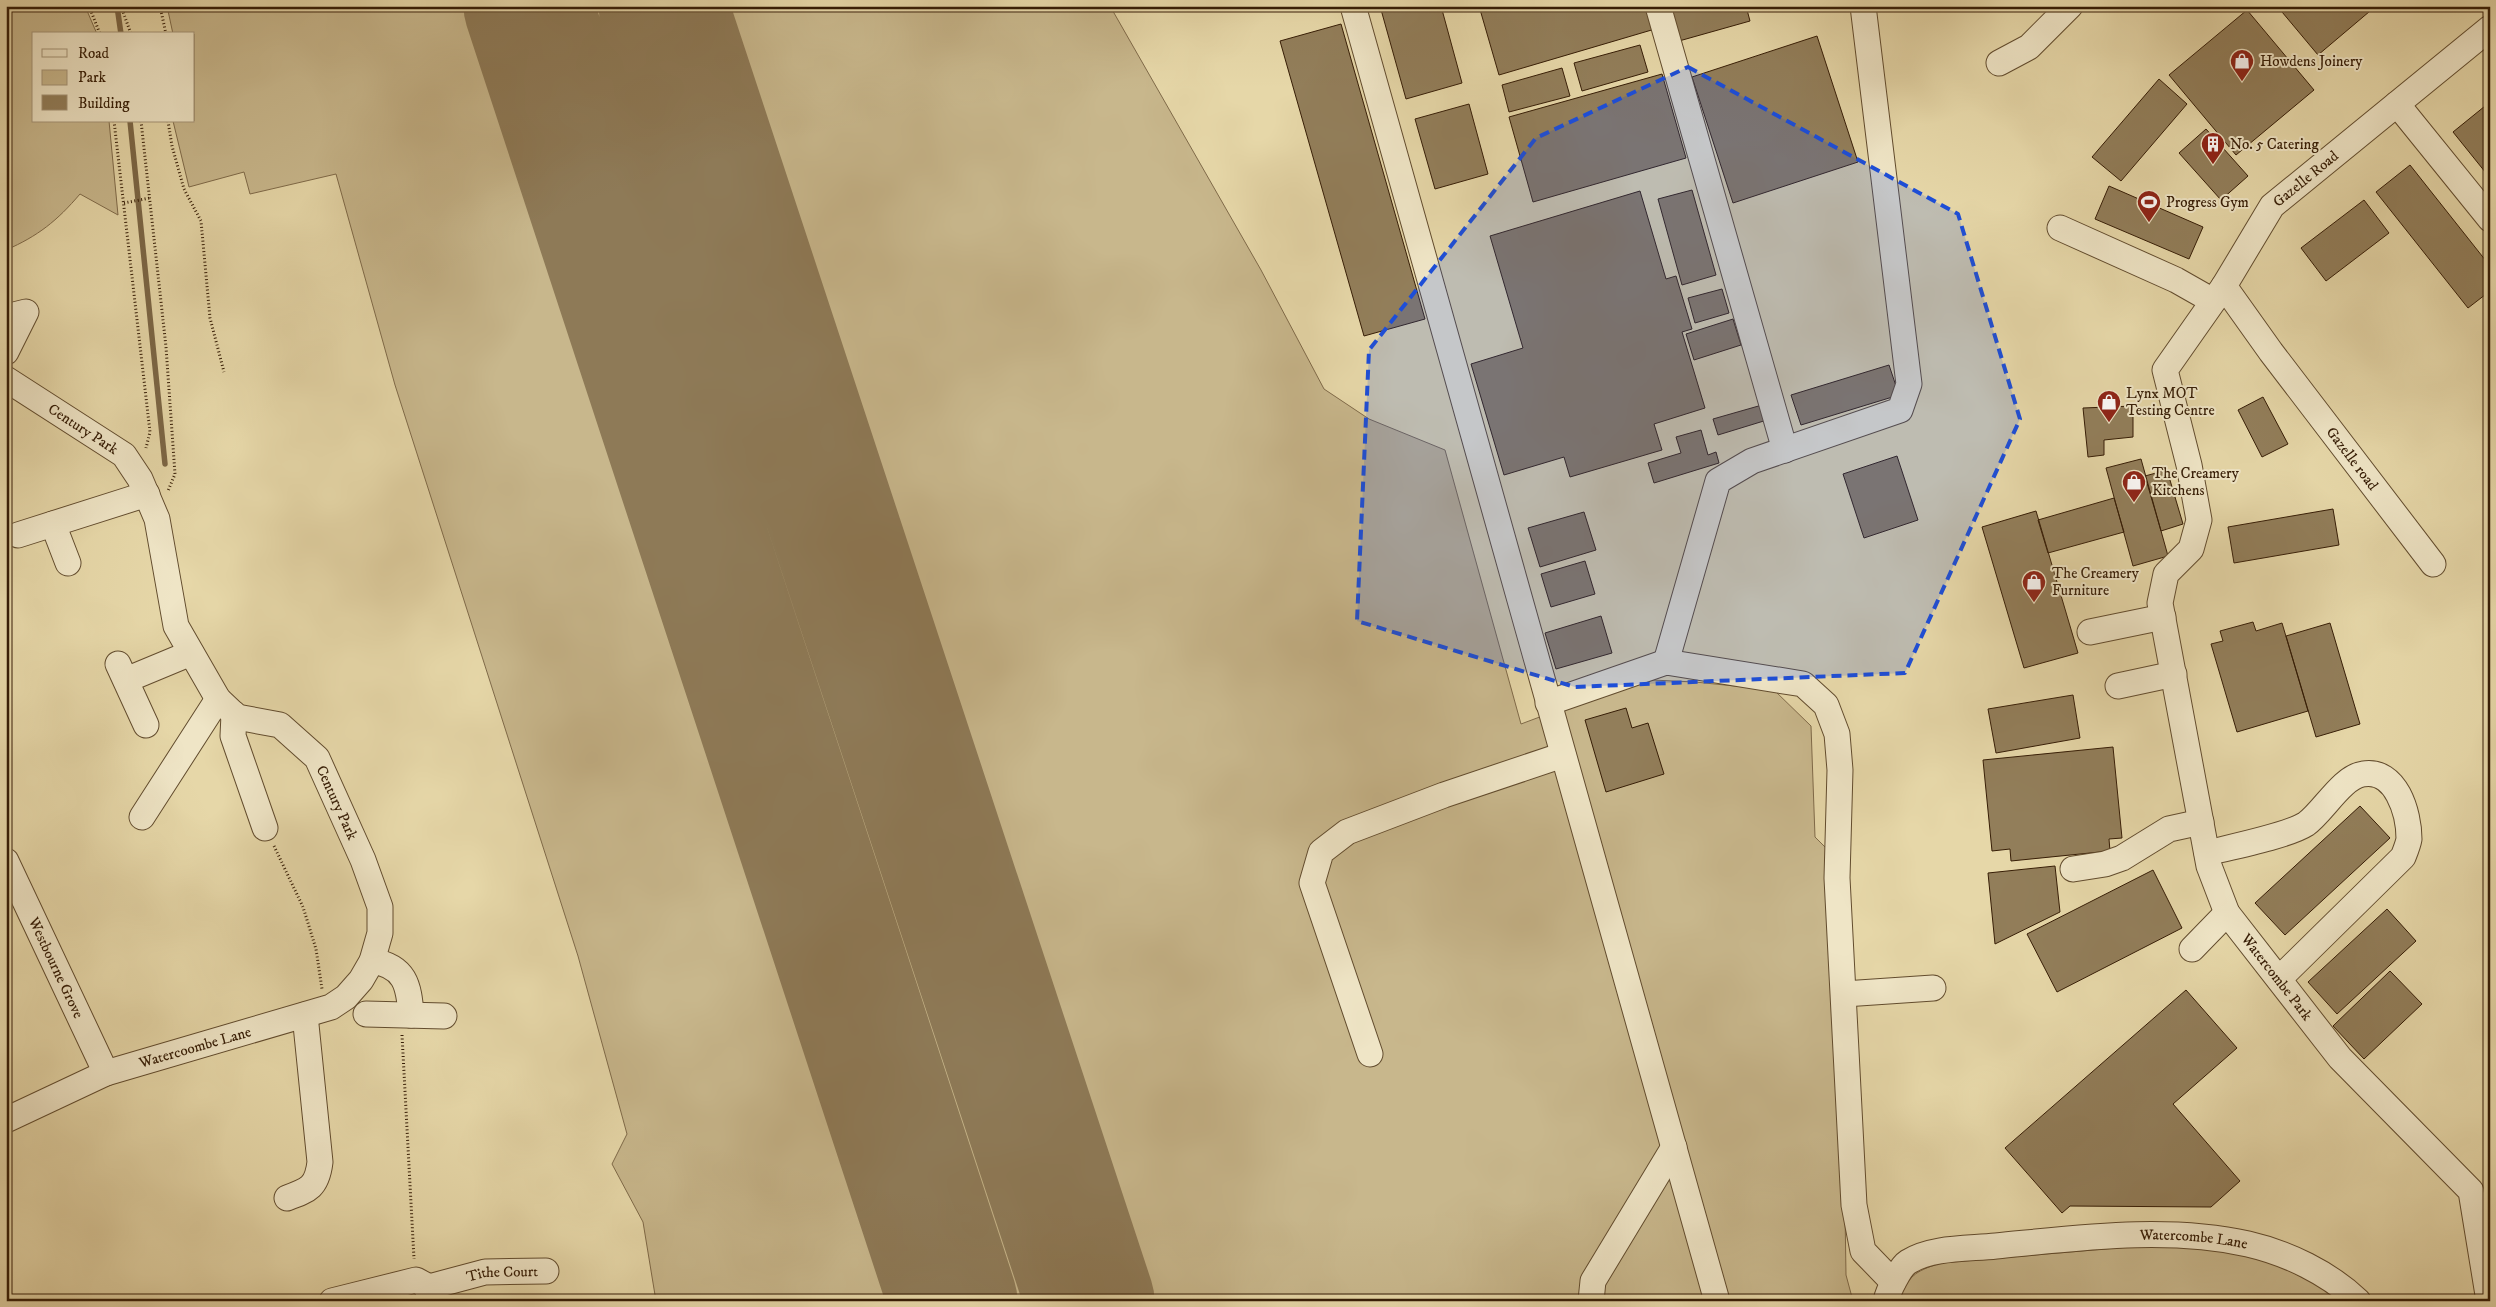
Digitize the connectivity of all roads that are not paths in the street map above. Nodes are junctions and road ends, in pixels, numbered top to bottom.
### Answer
1 (1352, 6) edge
2 (1658, 6) edge
3 (1863, 6) edge
4 (2070, 6) edge
5 (2490, 28) edge
6 (1999, 63) dead end
7 (2397, 104) junction
8 (2490, 219) edge
9 (2060, 228) dead end
10 (2219, 294) junction
11 (6, 317) edge
12 (6, 352) edge
13 (6, 379) edge
14 (1785, 450) junction
15 (143, 486) junction
16 (53, 524) junction
17 (18, 535) dead end
18 (68, 563) dead end
19 (2433, 564) dead end
20 (2161, 610) junction
21 (2090, 632) dead end
22 (191, 653) junction
23 (1666, 662) junction
24 (2174, 674) junction
25 (2118, 686) dead end
26 (1548, 702) junction
27 (226, 707) junction
28 (146, 725) dead end
29 (1563, 755) junction
30 (142, 817) dead end
31 (2201, 822) junction
32 (265, 828) road end
33 (2207, 853) junction
34 (6, 861) edge
35 (2074, 869) dead end
36 (12, 888) edge
37 (2227, 913) junction
38 (2192, 949) dead end
39 (372, 961) junction
40 (2279, 979) junction
41 (1932, 988) dead end
42 (1844, 994) junction
43 (315, 1012) junction
44 (366, 1014) dead end
45 (406, 1015) junction
46 (444, 1016) dead end
47 (1370, 1054) dead end
48 (106, 1073) junction
49 (6, 1120) edge
50 (1674, 1147) junction
51 (2481, 1185) edge
52 (287, 1198) dead end
53 (546, 1271) dead end
54 (424, 1289) edge
55 (1889, 1291) edge
56 (332, 1301) edge
57 (1591, 1301) edge
58 (1717, 1301) edge
59 (2358, 1301) edge
60 (2489, 1301) edge

1 - 26 street
2 - 14 street
3 - 14 street
4 - 6 street
5 - 7 street, Gazelle Road
7 - 8 street
7 - 10 street, Gazelle Road
9 - 10 street
10 - 19 street, Gazelle road
10 - 20 street, Gazelle Road
11 - 12 street
13 - 15 street, Century Park
14 - 23 street
15 - 16 street
15 - 22 street, Century Park
16 - 17 street
16 - 18 street
20 - 21 street
20 - 24 street, Watercombe Park
22 - 27 street, Century Park
22 - 28 street
23 - 26 street
23 - 42 street
24 - 25 street
24 - 31 street, Watercombe Park
26 - 29 street
27 - 30 street
27 - 32 street
27 - 39 street, Century Park
29 - 47 street
29 - 50 street
31 - 33 street, Watercombe Park
31 - 35 street
33 - 37 street, Watercombe Park
33 - 40 street
34 - 36 street, Westbourne Grove
36 - 48 street, Westbourne Grove
37 - 38 street
37 - 40 street, Watercombe Park
39 - 43 street, Watercoombe Lane
39 - 45 street
40 - 51 street, Watercombe Park
41 - 42 street
42 - 55 street
43 - 48 street, Watercoombe Lane
43 - 52 street
44 - 45 street
45 - 46 street
48 - 49 street, Watercoombe Lane
50 - 57 street
50 - 58 street
51 - 60 street, Watercombe Park
53 - 54 street, Tithe Court
54 - 56 street, Tithe Court
55 - 59 street, Watercombe Lane

